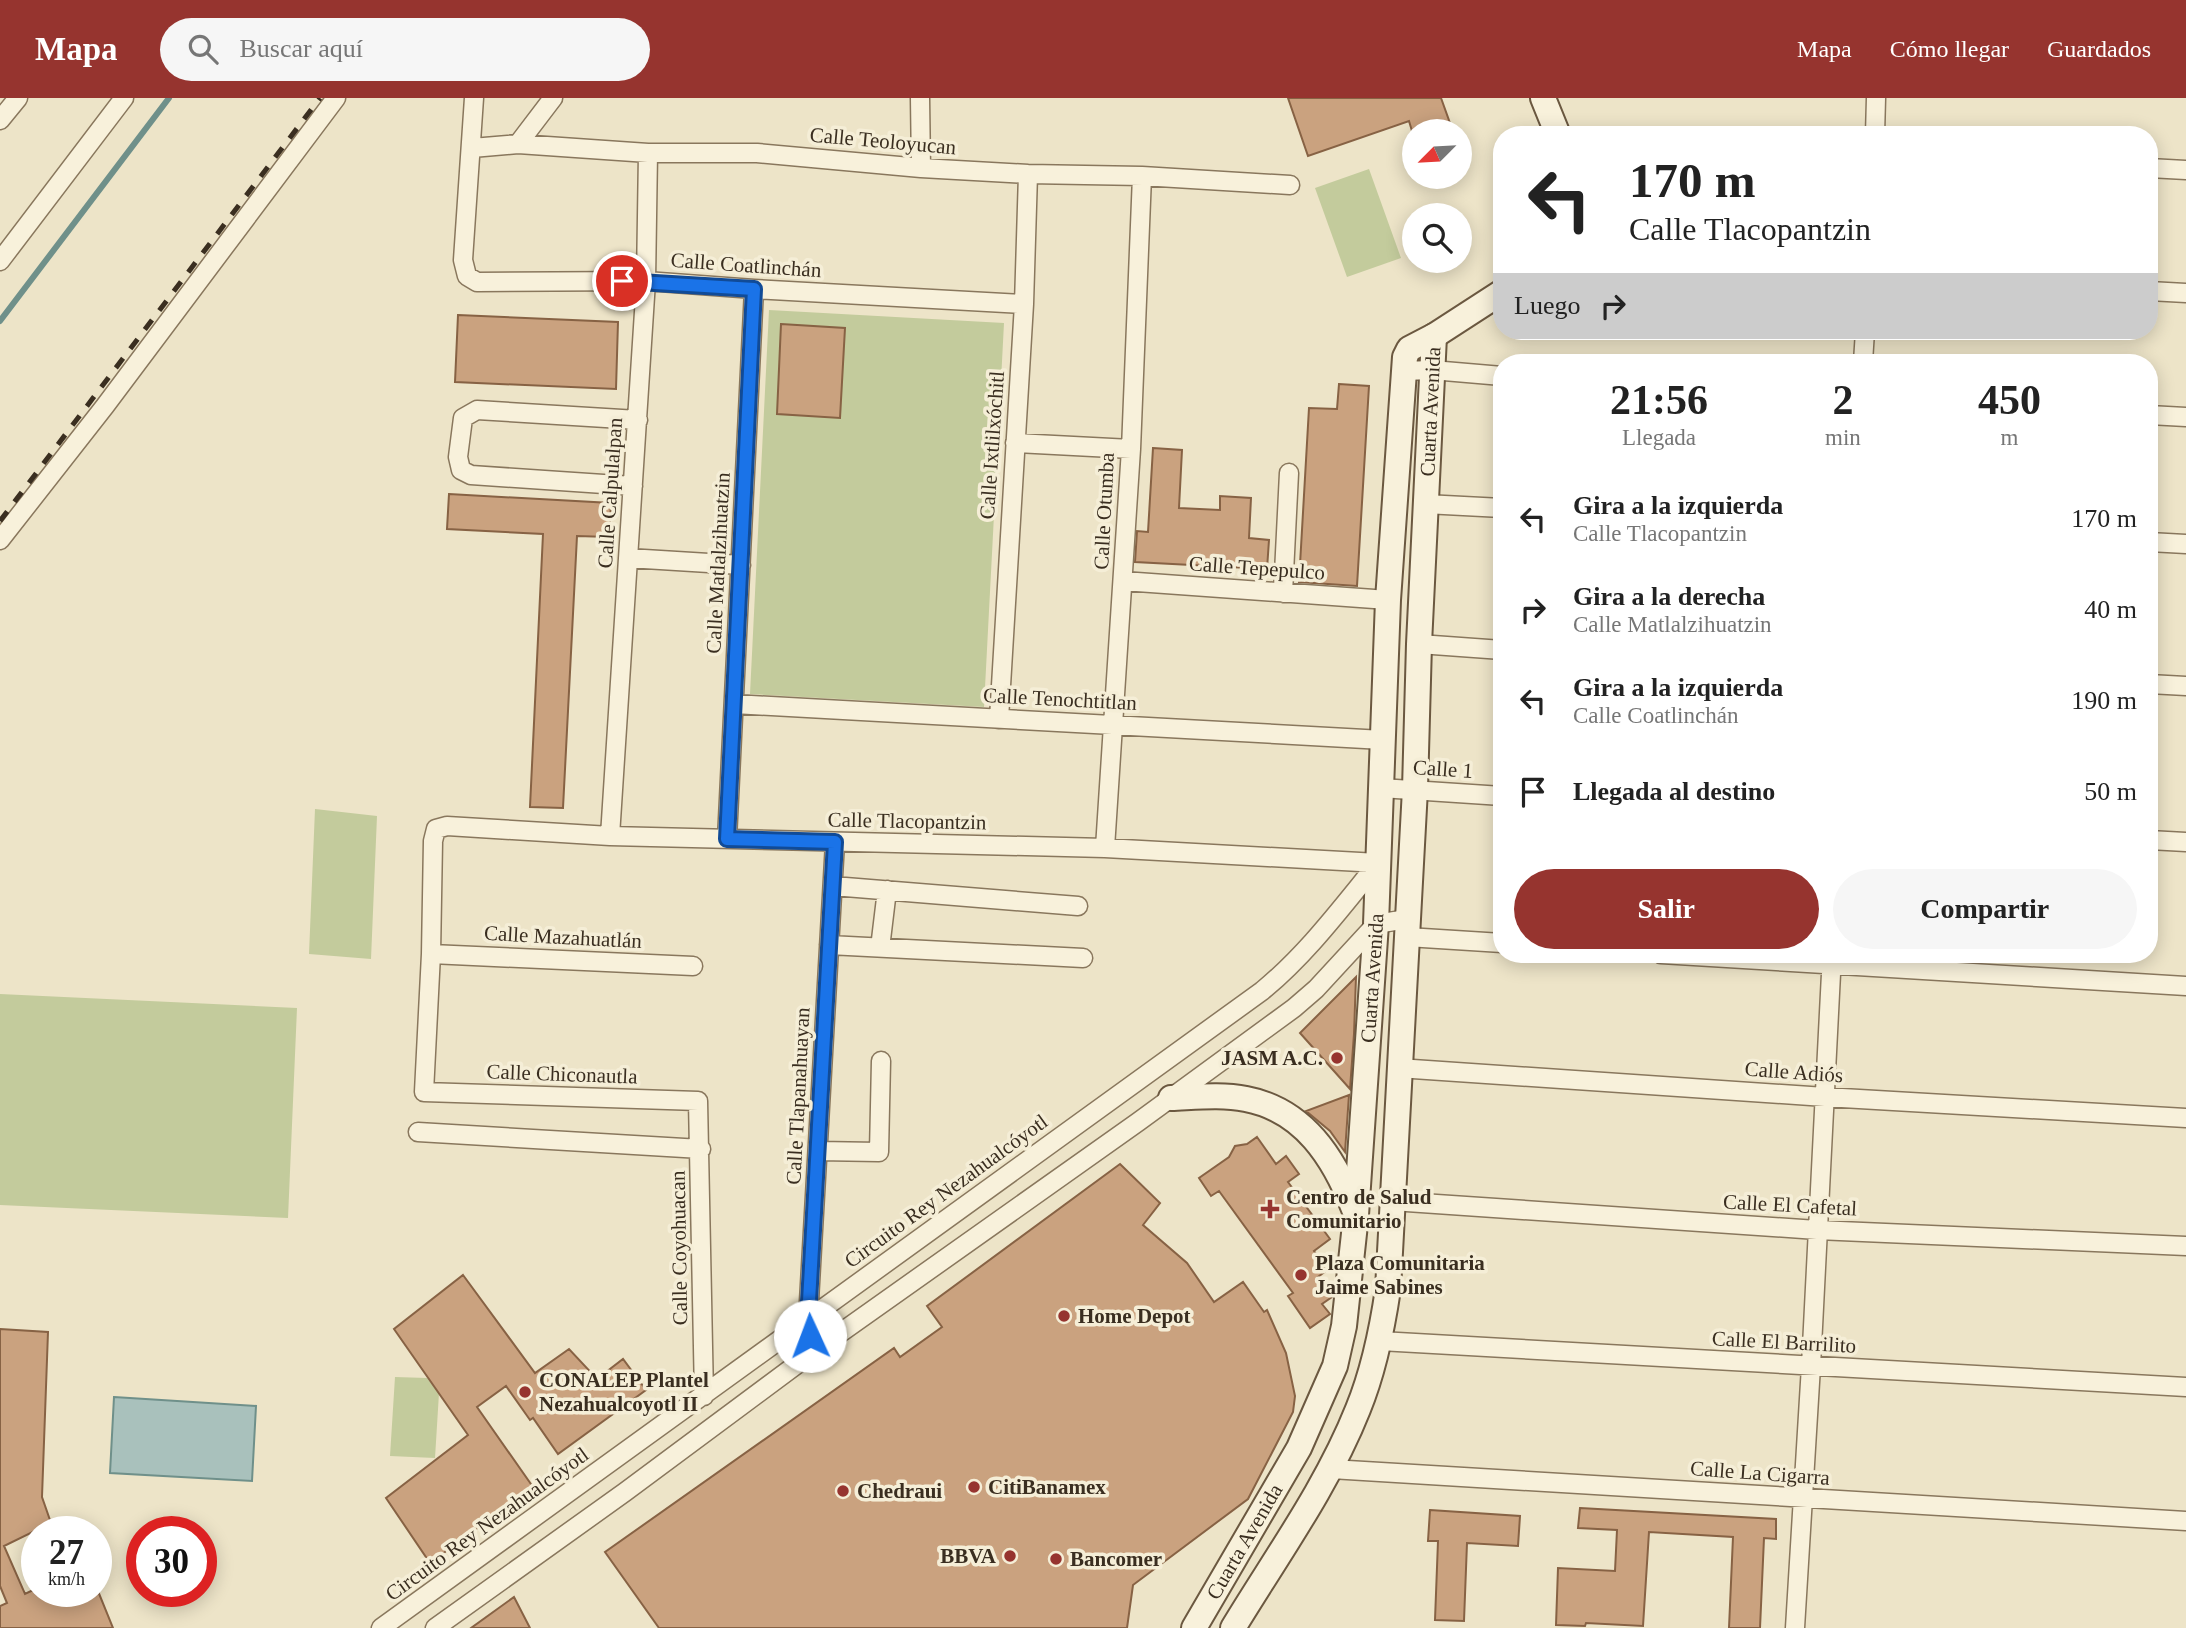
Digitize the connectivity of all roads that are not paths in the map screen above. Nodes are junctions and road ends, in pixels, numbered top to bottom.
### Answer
1 (18, 98) edge
2 (124, 98) edge
3 (336, 98) edge
4 (474, 98) edge
5 (553, 98) edge
6 (920, 98) edge
7 (1543, 98) edge
8 (1876, 98) edge
9 (0, 120) edge
10 (1554, 126) edge
11 (1875, 126) edge
12 (518, 144) junction
13 (472, 148) junction
14 (648, 153) junction
15 (921, 168) junction
16 (2158, 168) edge
17 (2186, 170) edge
18 (1028, 174) junction
19 (1142, 176) junction
20 (1290, 185) dead end
21 (0, 261) edge
22 (646, 281) junction
23 (754, 289) junction
24 (2158, 291) edge
25 (2186, 293) edge
26 (1493, 298) edge
27 (1024, 304) junction
28 (1434, 336) junction
29 (1432, 370) junction
30 (1403, 372) junction
31 (1493, 375) edge
32 (2158, 415) edge
33 (2186, 417) edge
34 (638, 420) junction
35 (1015, 443) junction
36 (1130, 449) junction
37 (1289, 473) dead end
38 (633, 486) junction
39 (1425, 503) junction
40 (1493, 507) edge
41 (0, 540) edge
42 (2158, 542) edge
43 (2186, 544) edge
44 (628, 558) junction
45 (741, 565) junction
46 (1123, 581) junction
47 (1283, 593) junction
48 (1388, 600) junction
49 (1419, 644) junction
50 (1493, 649) edge
51 (2158, 684) edge
52 (2186, 685) edge
53 (734, 704) junction
54 (999, 719) junction
55 (1113, 725) junction
56 (1383, 740) junction
57 (1381, 788) junction
58 (1415, 789) junction
59 (1493, 795) edge
60 (610, 836) junction
61 (727, 839) junction
62 (2158, 840) edge
63 (835, 842) junction
64 (2186, 842) edge
65 (1105, 848) junction
66 (1378, 863) junction
67 (833, 886) junction
68 (887, 890) junction
69 (1078, 906) dead end
70 (1376, 924) junction
71 (1407, 928) junction
72 (1493, 942) edge
73 (830, 946) junction
74 (880, 948) junction
75 (431, 954) junction
76 (1083, 958) dead end
77 (1832, 963) edge
78 (1884, 963) edge
79 (693, 966) dead end
80 (2186, 986) edge
81 (881, 1061) dead end
82 (1398, 1068) junction
83 (1825, 1097) junction
84 (1171, 1098) junction
85 (698, 1101) joint
86 (2186, 1118) edge
87 (418, 1132) dead end
88 (701, 1149) junction
89 (818, 1151) junction
90 (1392, 1201) junction
91 (1356, 1215) junction
92 (1817, 1230) junction
93 (2186, 1246) edge
94 (886, 1262) junction
95 (906, 1287) junction
96 (808, 1319) junction
97 (1380, 1341) junction
98 (812, 1353) junction
99 (1811, 1366) junction
100 (2186, 1387) edge
101 (704, 1396) junction
102 (1331, 1469) junction
103 (1802, 1498) junction
104 (2186, 1521) edge
105 (1203, 1624) edge
106 (382, 1628) edge
107 (435, 1628) edge
108 (1233, 1628) edge
109 (1795, 1628) edge

1 - 9 street
2 - 21 street
3 - 41 street
4 - 13 street
5 - 12 street
6 - 15 street
7 - 10 main road
8 - 11 street
12 - 13 street, Calle Teoloyucan
12 - 14 street, Calle Teoloyucan
13 - 22 street, Calle Coatlinchán
14 - 15 street, Calle Teoloyucan
14 - 22 street, Calle Calpulalpan
15 - 18 street, Calle Teoloyucan
16 - 17 street
18 - 19 street, Calle Teoloyucan
18 - 27 street, Calle Ixtlilxóchitl
19 - 20 street, Calle Teoloyucan
19 - 36 street, Calle Otumba
22 - 23 street, Calle Coatlinchán
22 - 34 street, Calle Calpulalpan
23 - 27 street, Calle Coatlinchán
23 - 45 street, Calle Matlalzihuatzin
24 - 25 street
26 - 28 main road
27 - 35 street, Calle Ixtlilxóchitl
28 - 29 main road, Cuarta Avenida
28 - 30 main road, Cuarta Avenida
29 - 30 street
29 - 31 street
29 - 39 main road, Cuarta Avenida
30 - 48 main road, Cuarta Avenida
32 - 33 street
34 - 38 street, Calle Calpulalpan
34 - 38 street
35 - 36 street
35 - 54 street, Calle Ixtlilxóchitl
36 - 46 street, Calle Otumba
37 - 47 street
38 - 44 street, Calle Calpulalpan
39 - 40 street
39 - 49 main road, Cuarta Avenida
42 - 43 street
44 - 45 street
44 - 60 street, Calle Calpulalpan
45 - 53 street, Calle Matlalzihuatzin
46 - 47 street, Calle Tepepulco
46 - 55 street, Calle Otumba
47 - 48 street, Calle Tepepulco
48 - 56 main road, Cuarta Avenida
49 - 50 street
49 - 58 main road, Cuarta Avenida
51 - 52 street
53 - 54 street, Calle Tenochtitlan
53 - 61 street, Calle Matlalzihuatzin
54 - 55 street, Calle Tenochtitlan
55 - 56 street, Calle Tenochtitlan
55 - 65 street, Calle Otumba
56 - 57 main road, Cuarta Avenida
57 - 58 street, Calle 1
57 - 66 main road, Cuarta Avenida
58 - 59 street, Calle 1
58 - 71 main road, Cuarta Avenida
60 - 61 street, Calle Tlacopantzin
60 - 75 street, Calle Tlacopantzin
61 - 63 street, Calle Tlacopantzin
62 - 64 street
63 - 65 street, Calle Tlacopantzin
63 - 67 street, Calle Tlapanahuayan
65 - 66 street, Calle Tlacopantzin
66 - 70 main road, Cuarta Avenida
66 - 94 street, Circuito Rey Nezahualcóyotl
67 - 68 street
67 - 73 street, Calle Tlapanahuayan
68 - 69 street
68 - 74 street
70 - 71 street
70 - 84 street
70 - 91 main road, Cuarta Avenida
71 - 72 street
71 - 82 main road, Cuarta Avenida
73 - 74 street
73 - 89 street, Calle Tlapanahuayan
74 - 76 street
75 - 79 street, Calle Mazahuatlán
75 - 85 street, Calle Chiconautla
77 - 83 street
78 - 80 street
81 - 89 street
82 - 83 street, Calle Adiós
82 - 90 main road, Cuarta Avenida
83 - 86 street, Calle Adiós
83 - 92 street
84 - 91 main road
84 - 95 street
85 - 88 street, Calle Coyohuacan
87 - 88 street
88 - 101 street, Calle Coyohuacan
89 - 96 street, Calle Tlapanahuayan
90 - 92 street, Calle El Cafetal
90 - 97 main road, Cuarta Avenida
91 - 105 main road, Cuarta Avenida
92 - 93 street, Calle El Cafetal
92 - 99 street
94 - 95 street
94 - 96 street, Circuito Rey Nezahualcóyotl
95 - 98 street
96 - 98 street, Calle Tlapanahuayan
96 - 101 street, Circuito Rey Nezahualcóyotl
97 - 99 street, Calle El Barrilito
97 - 102 main road, Cuarta Avenida
98 - 107 street
99 - 100 street, Calle El Barrilito
99 - 103 street
101 - 106 street, Circuito Rey Nezahualcóyotl
102 - 103 street, Calle La Cigarra
102 - 108 main road, Cuarta Avenida
103 - 104 street, Calle La Cigarra
103 - 109 street

